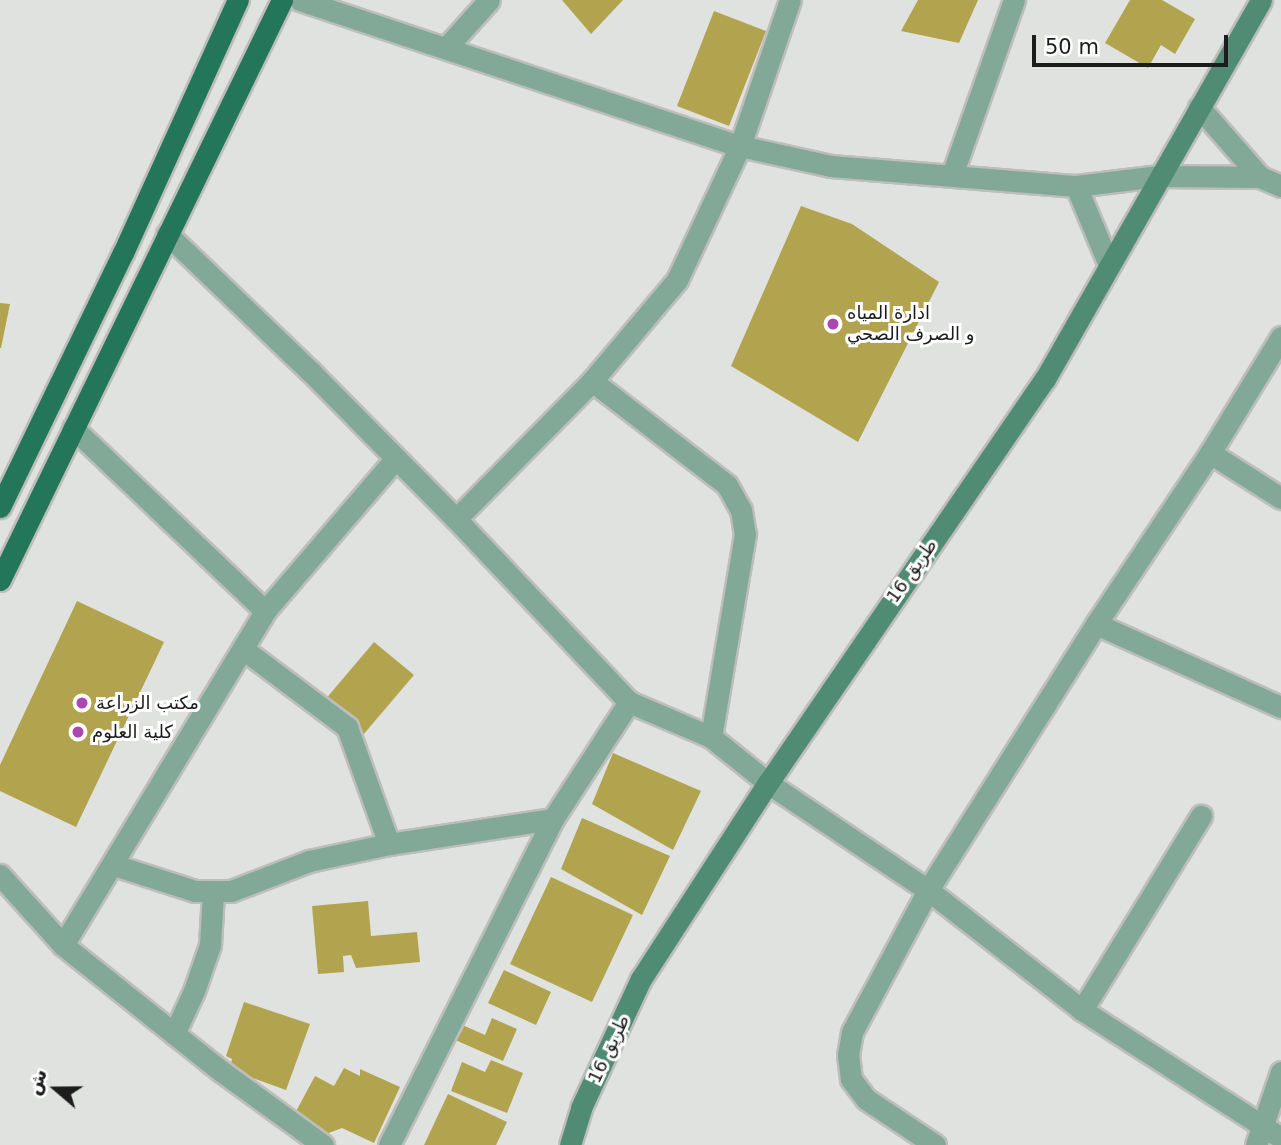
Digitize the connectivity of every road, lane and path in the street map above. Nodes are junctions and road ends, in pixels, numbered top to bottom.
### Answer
1 (238, 0) edge
2 (282, 0) edge
3 (300, 0) edge
4 (489, 0) edge
5 (790, 0) edge
6 (1014, 0) edge
7 (1261, 0) edge
8 (446, 48) junction
9 (1199, 107) junction
10 (740, 146) junction
11 (952, 175) junction
12 (1159, 176) junction
13 (1260, 177) junction
14 (1076, 186) junction
15 (1281, 186) edge
16 (167, 234) junction
17 (1109, 265) junction
18 (1281, 337) edge
19 (592, 381) junction
20 (73, 428) junction
21 (1210, 453) junction
22 (396, 458) junction
23 (1281, 498) edge
24 (1, 501) edge
25 (456, 519) junction
26 (0, 580) edge
27 (265, 611) junction
28 (1096, 624) junction
29 (243, 649) junction
30 (629, 702) junction
31 (1281, 707) edge
32 (711, 737) junction
33 (768, 783) junction
34 (1201, 816) dead end
35 (553, 819) junction
36 (389, 844) junction
37 (114, 865) junction
38 (0, 875) edge
39 (928, 890) junction
40 (213, 893) junction
41 (63, 945) junction
42 (1082, 1010) junction
43 (174, 1034) junction
44 (1281, 1072) edge
45 (1272, 1131) edge
46 (323, 1145) edge
47 (389, 1145) edge
48 (570, 1145) edge
49 (935, 1145) edge
50 (1256, 1145) edge

1 - 24 main road
2 - 16 main road
3 - 8 street
4 - 8 street
5 - 10 street
6 - 11 street
7 - 9 street, طريق 16
8 - 10 street
9 - 12 street, طريق 16
9 - 13 street
10 - 11 street
10 - 19 street
11 - 14 street
12 - 13 street
12 - 14 street
12 - 17 street, طريق 16
13 - 15 street
14 - 17 street
16 - 20 main road
16 - 22 street
17 - 33 street, طريق 16
18 - 21 street
19 - 25 street
19 - 32 street
20 - 26 main road
20 - 27 street
21 - 23 street
21 - 28 street
22 - 25 street
22 - 27 street
25 - 30 street
27 - 29 street
28 - 31 street
28 - 39 street
29 - 36 street
29 - 37 street
30 - 32 street
30 - 35 street
32 - 33 street
33 - 39 street
33 - 48 street, طريق 16
34 - 42 street
35 - 36 street
35 - 47 street
36 - 40 street
37 - 40 street
37 - 41 street
38 - 41 street
39 - 42 street
39 - 49 street
40 - 43 street
41 - 43 street
42 - 45 street
43 - 46 street
44 - 45 street
45 - 50 street

